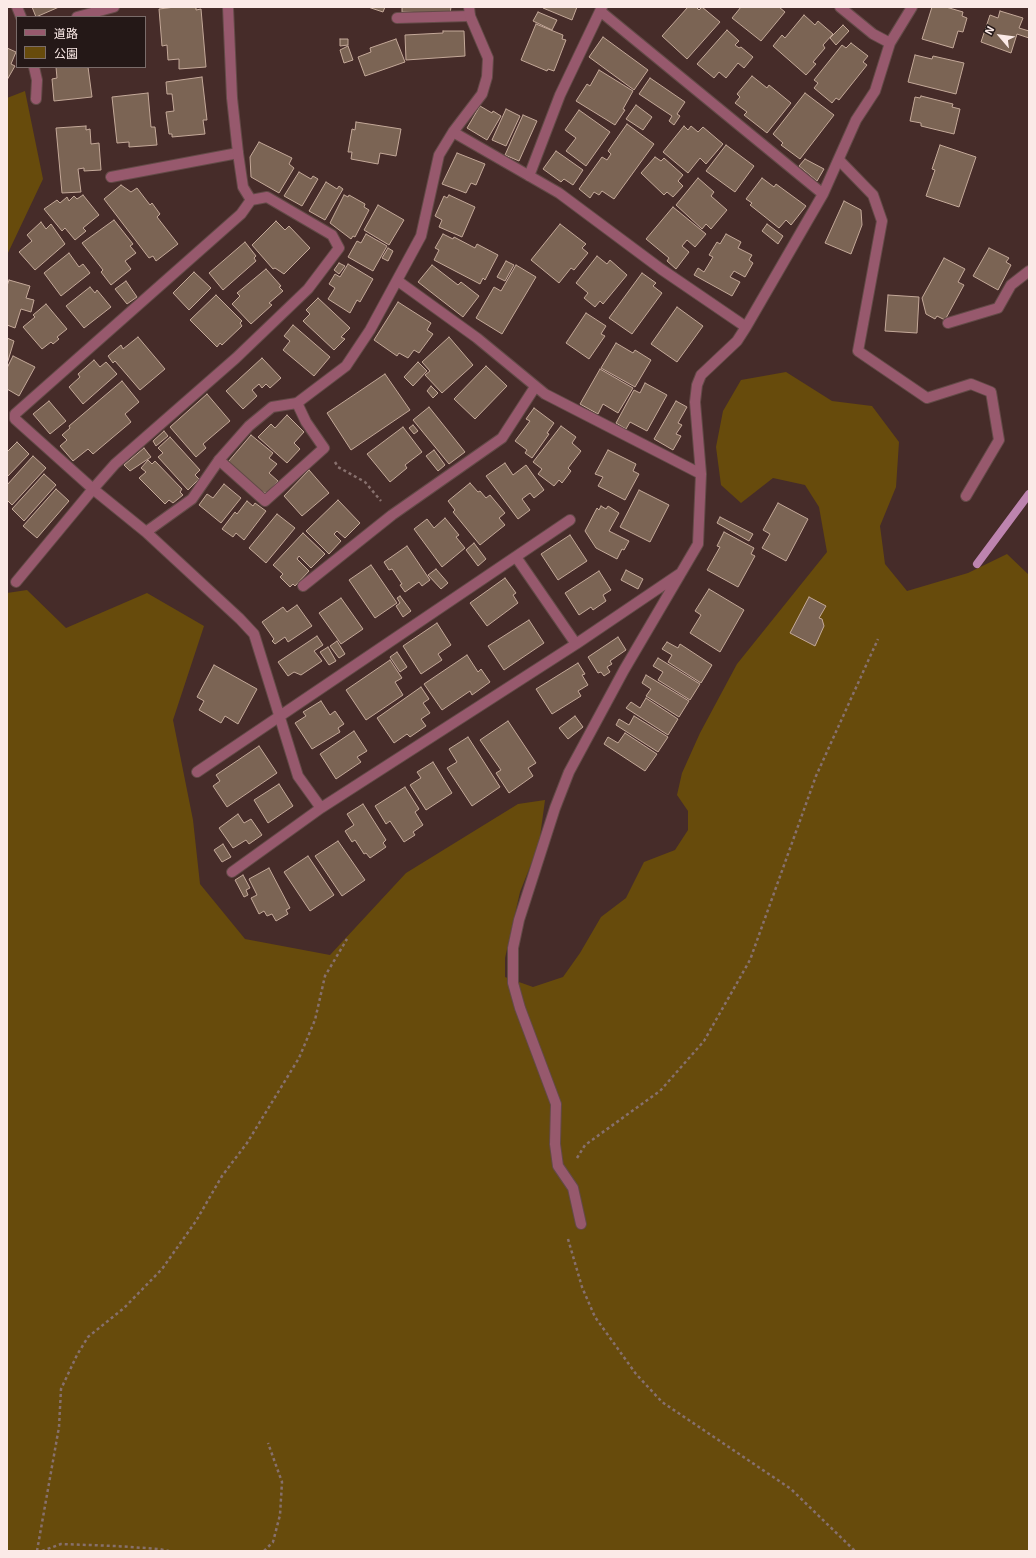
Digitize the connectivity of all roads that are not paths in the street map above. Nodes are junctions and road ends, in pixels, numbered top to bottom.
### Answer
1 (114, 7) edge
2 (228, 7) edge
3 (840, 7) edge
4 (912, 7) edge
5 (601, 9) edge
6 (469, 12) edge
7 (80, 16) edge
8 (397, 18) dead end
9 (890, 43) junction
10 (34, 68) edge
11 (36, 100) dead end
12 (453, 132) junction
13 (238, 153) junction
14 (839, 160) junction
15 (529, 176) junction
16 (111, 177) dead end
17 (823, 194) junction
18 (251, 200) junction
19 (1029, 271) edge
20 (398, 281) junction
21 (948, 323) dead end
22 (746, 327) junction
23 (535, 387) junction
24 (297, 403) junction
25 (218, 460) junction
26 (701, 474) junction
27 (93, 489) junction
28 (966, 496) dead end
29 (570, 520) dead end
30 (146, 532) junction
31 (516, 557) junction
32 (684, 571) junction
33 (16, 582) dead end
34 (303, 586) dead end
35 (576, 644) junction
36 (280, 716) junction
37 (197, 772) dead end
38 (321, 808) junction
39 (232, 872) dead end
40 (581, 1224) dead end

1 - 7 street
2 - 13 street
3 - 9 street
4 - 9 street
5 - 15 street
5 - 17 street
6 - 8 street
6 - 12 street
9 - 14 street
10 - 11 street
12 - 15 street
12 - 20 street
13 - 16 street
13 - 18 street
14 - 17 street
14 - 28 street
15 - 22 street
17 - 22 street
18 - 27 street
18 - 27 street
19 - 21 street
20 - 23 street
20 - 24 street
22 - 26 street
23 - 26 street
23 - 34 street
24 - 25 street
24 - 25 street
25 - 30 street
26 - 32 street
27 - 30 street
27 - 33 street
29 - 31 street
30 - 36 street
31 - 35 street
31 - 36 street
32 - 35 street
32 - 40 street
35 - 38 street
36 - 37 street
36 - 38 street
38 - 39 street

